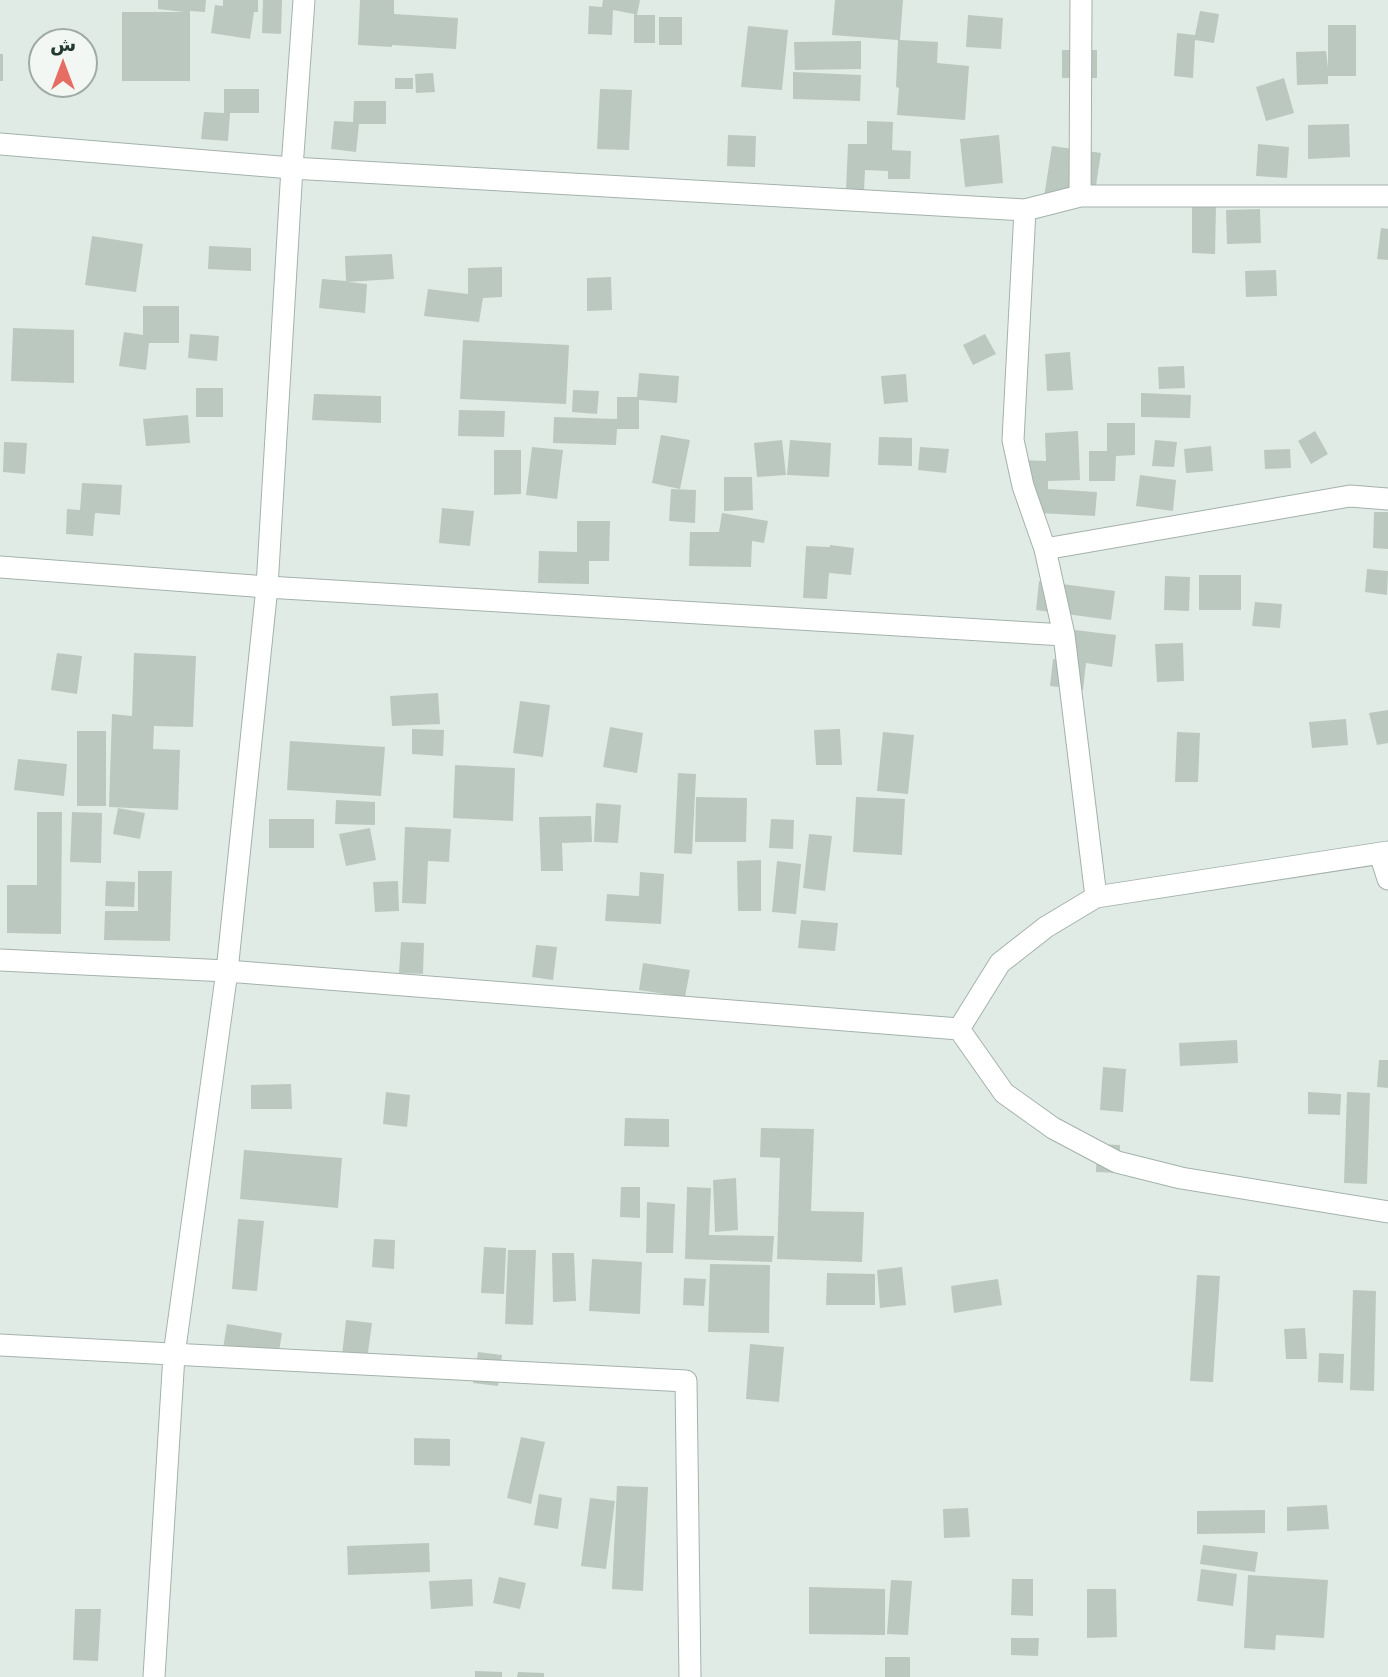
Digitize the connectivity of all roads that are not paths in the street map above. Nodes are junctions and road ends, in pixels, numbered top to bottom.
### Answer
1 (304, 0) edge
2 (1081, 0) edge
3 (0, 144) edge
4 (292, 168) junction
5 (1080, 196) junction
6 (1388, 196) edge
7 (1026, 210) junction
8 (1388, 499) edge
9 (1045, 550) junction
10 (0, 567) edge
11 (267, 587) junction
12 (1064, 635) junction
13 (1384, 853) edge
14 (1388, 879) edge
15 (1096, 897) junction
16 (0, 960) edge
17 (228, 971) junction
18 (959, 1029) junction
19 (1388, 1212) edge
20 (0, 1345) edge
21 (174, 1355) junction
22 (154, 1677) edge
23 (690, 1677) edge

1 - 4 street
2 - 5 street
3 - 4 street
4 - 7 street
4 - 11 street
5 - 6 street
5 - 7 street
7 - 9 street
8 - 9 street
9 - 12 street
10 - 11 street
11 - 12 street
11 - 17 street
12 - 15 street
13 - 14 street
13 - 15 street
15 - 18 street
16 - 17 street
17 - 18 street
17 - 21 street
18 - 19 street
20 - 21 street
21 - 22 street
21 - 23 street

